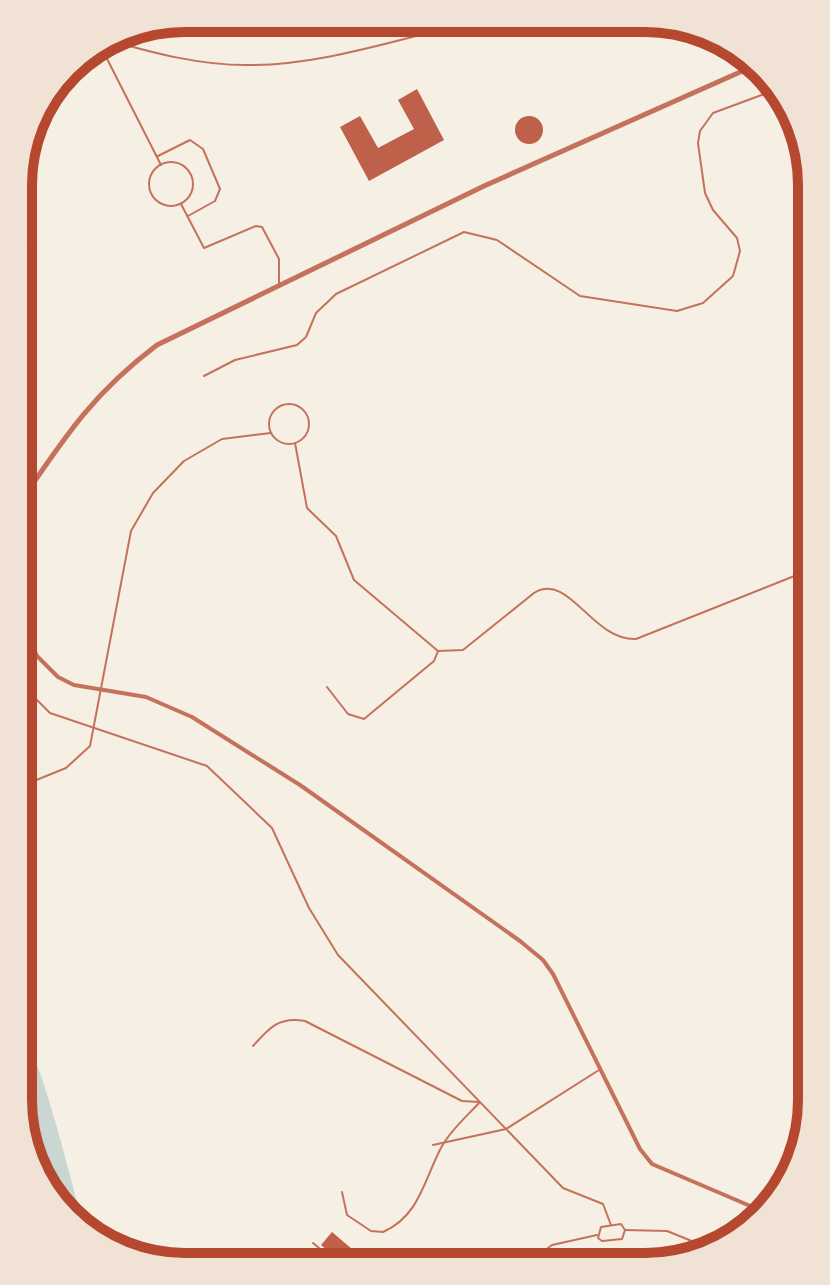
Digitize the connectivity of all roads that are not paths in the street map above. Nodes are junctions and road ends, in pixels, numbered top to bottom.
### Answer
1 (429, 32) edge
2 (126, 44) edge
3 (105, 55) edge
4 (745, 70) edge
5 (767, 93) edge
6 (158, 156) junction
7 (161, 165) junction
8 (181, 204) junction
9 (187, 216) junction
10 (279, 285) junction
11 (204, 376) dead end
12 (271, 433) junction
13 (295, 443) junction
14 (32, 485) edge
15 (798, 575) edge
16 (32, 645) edge
17 (438, 651) junction
18 (327, 687) dead end
19 (32, 695) edge
20 (95, 731) junction
21 (32, 781) edge
22 (253, 1046) dead end
23 (600, 1069) junction
24 (480, 1102) junction
25 (506, 1129) junction
26 (433, 1145) dead end
27 (443, 1145) junction
28 (342, 1192) dead end
29 (754, 1207) edge
30 (611, 1225) junction
31 (625, 1230) junction
32 (597, 1235) junction
33 (313, 1243) dead end
34 (697, 1243) edge
35 (325, 1253) edge
36 (541, 1253) edge

1 - 2 lane
3 - 6 lane
4 - 10 street
5 - 11 lane
6 - 7 lane
6 - 9 lane
7 - 8 lane
7 - 8 lane
8 - 9 lane
9 - 10 lane
10 - 14 street
12 - 13 lane
12 - 13 lane
12 - 20 lane
13 - 17 lane
15 - 17 lane
16 - 23 street
17 - 18 lane
19 - 20 lane
20 - 21 lane
20 - 24 lane
22 - 24 lane
23 - 25 lane
23 - 29 street
24 - 25 lane
24 - 27 lane
25 - 27 lane
25 - 30 lane
26 - 27 lane
27 - 28 lane
30 - 31 lane
30 - 32 lane
31 - 32 lane
31 - 34 lane
32 - 36 lane
33 - 35 lane

